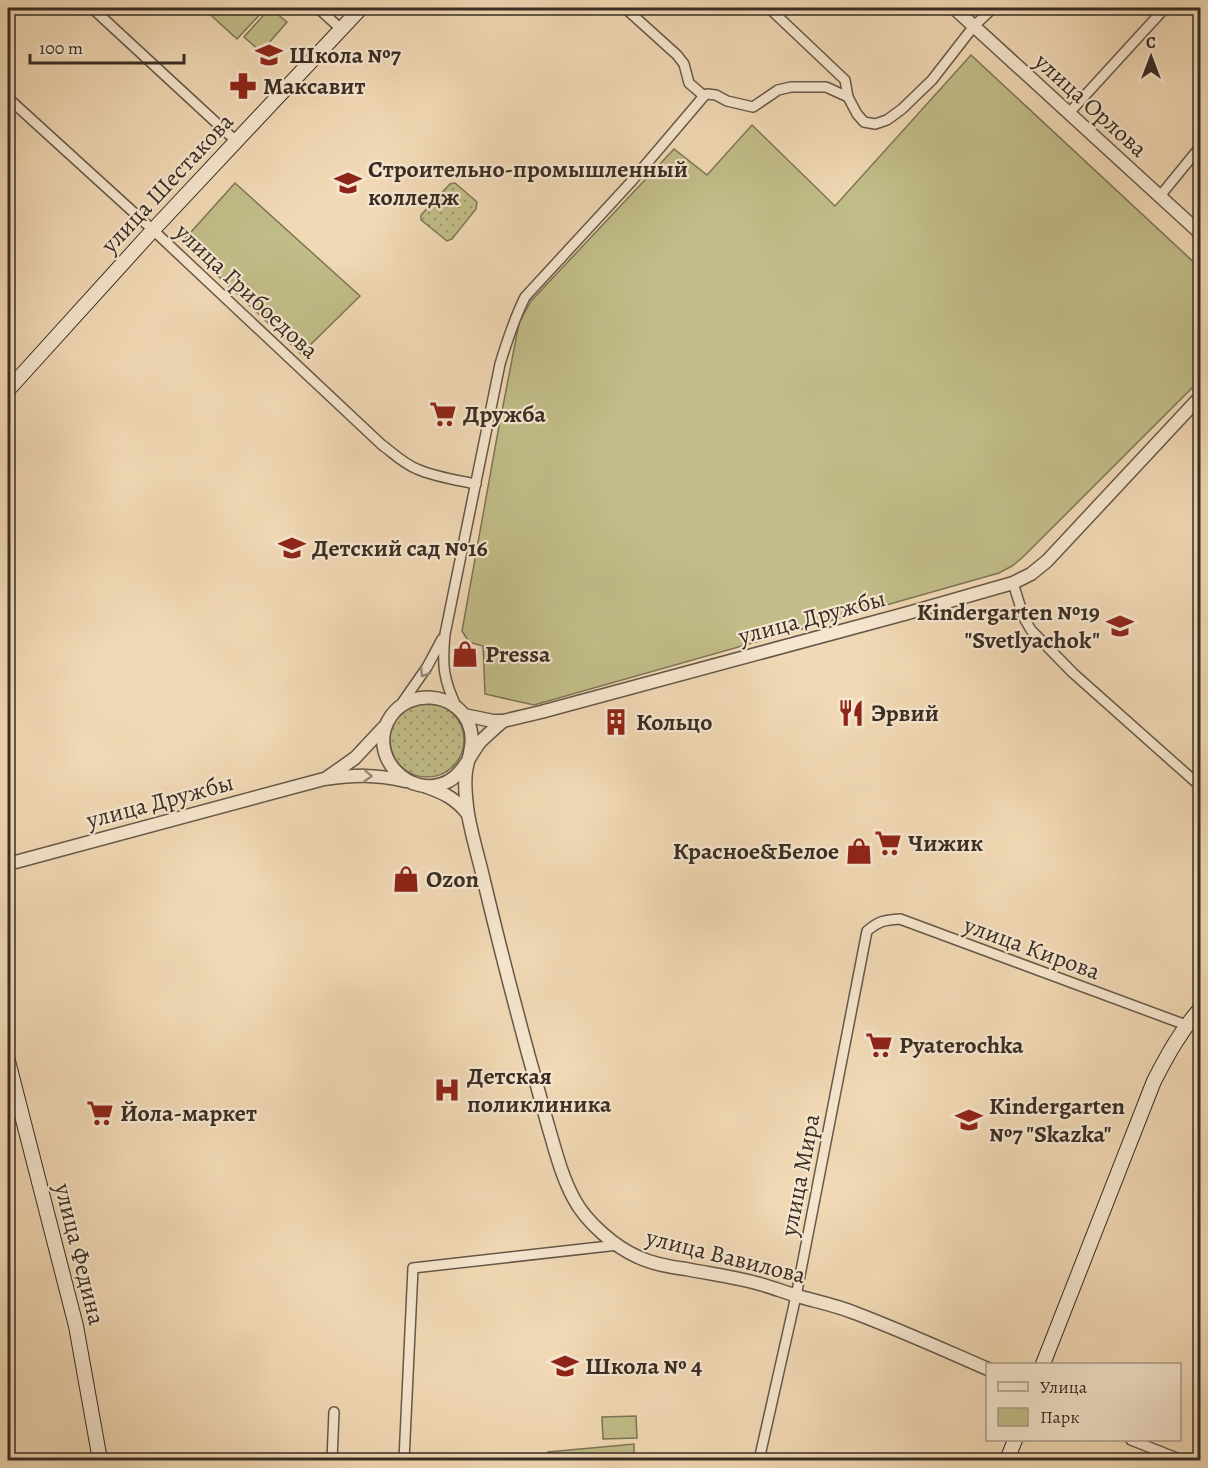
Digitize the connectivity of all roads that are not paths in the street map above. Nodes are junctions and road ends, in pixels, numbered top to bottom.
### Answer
1 (92, 8) edge
2 (318, 8) edge
3 (361, 8) edge
4 (626, 8) edge
5 (769, 8) edge
6 (954, 8) edge
7 (993, 8) edge
8 (1165, 8) edge
9 (974, 26) junction
10 (341, 29) junction
11 (704, 96) junction
12 (848, 97) junction
13 (8, 98) edge
14 (1069, 113) junction
15 (236, 141) junction
16 (1200, 147) edge
17 (1160, 196) junction
18 (153, 230) junction
19 (1200, 233) edge
20 (8, 390) edge
21 (1200, 397) edge
22 (476, 484) junction
23 (1013, 583) junction
24 (445, 634) junction
25 (398, 708) junction
26 (460, 711) junction
27 (503, 721) junction
28 (386, 725) junction
29 (468, 761) junction
30 (324, 779) junction
31 (418, 784) junction
32 (1200, 786) edge
33 (468, 815) junction
34 (8, 864) edge
35 (867, 931) joint
36 (1200, 1009) edge
37 (1186, 1025) junction
38 (8, 1061) edge
39 (618, 1245) junction
40 (796, 1296) junction
41 (1044, 1363) edge
42 (986, 1369) edge
43 (334, 1412) dead end
44 (1015, 1441) edge
45 (1133, 1441) edge
46 (100, 1461) edge
47 (332, 1461) edge
48 (404, 1461) edge
49 (759, 1461) edge
50 (1007, 1461) edge
51 (1182, 1461) edge

1 - 15 street
2 - 10 street
3 - 10 main road, улица Шестакова
4 - 11 street
5 - 12 street
6 - 9 street, улица Орлова
7 - 9 street
8 - 14 street
9 - 12 street
9 - 14 street, улица Орлова
10 - 15 main road, улица Шестакова
11 - 12 street
11 - 22 street
13 - 18 street, улица Грибоедова
14 - 17 street, улица Орлова
15 - 18 main road, улица Шестакова
16 - 17 street
17 - 19 street, улица Орлова
18 - 20 main road, улица Шестакова
18 - 22 street, улица Грибоедова
21 - 23 street, улица Дружбы
22 - 24 street
23 - 27 street, улица Дружбы
23 - 32 street
24 -> 25 street
24 - 26 street
25 - 26 street
25 - 28 street
26 - 27 street
26 - 29 street
27 - 29 street
28 - 30 street
28 - 31 street
29 - 31 street
29 - 33 street, улица Вавилова
30 -> 31 street
30 - 34 street, улица Дружбы
31 - 33 street
33 - 39 street, улица Вавилова
35 - 37 street, улица Кирова
35 - 40 street, улица Мира
36 - 37 main road
37 - 41 main road
38 - 46 main road, улица Федина
39 - 40 street, улица Вавилова
39 - 48 street
40 - 42 street, улица Вавилова
40 - 49 street, улица Мира
43 - 47 street
44 - 50 main road
45 - 51 street

